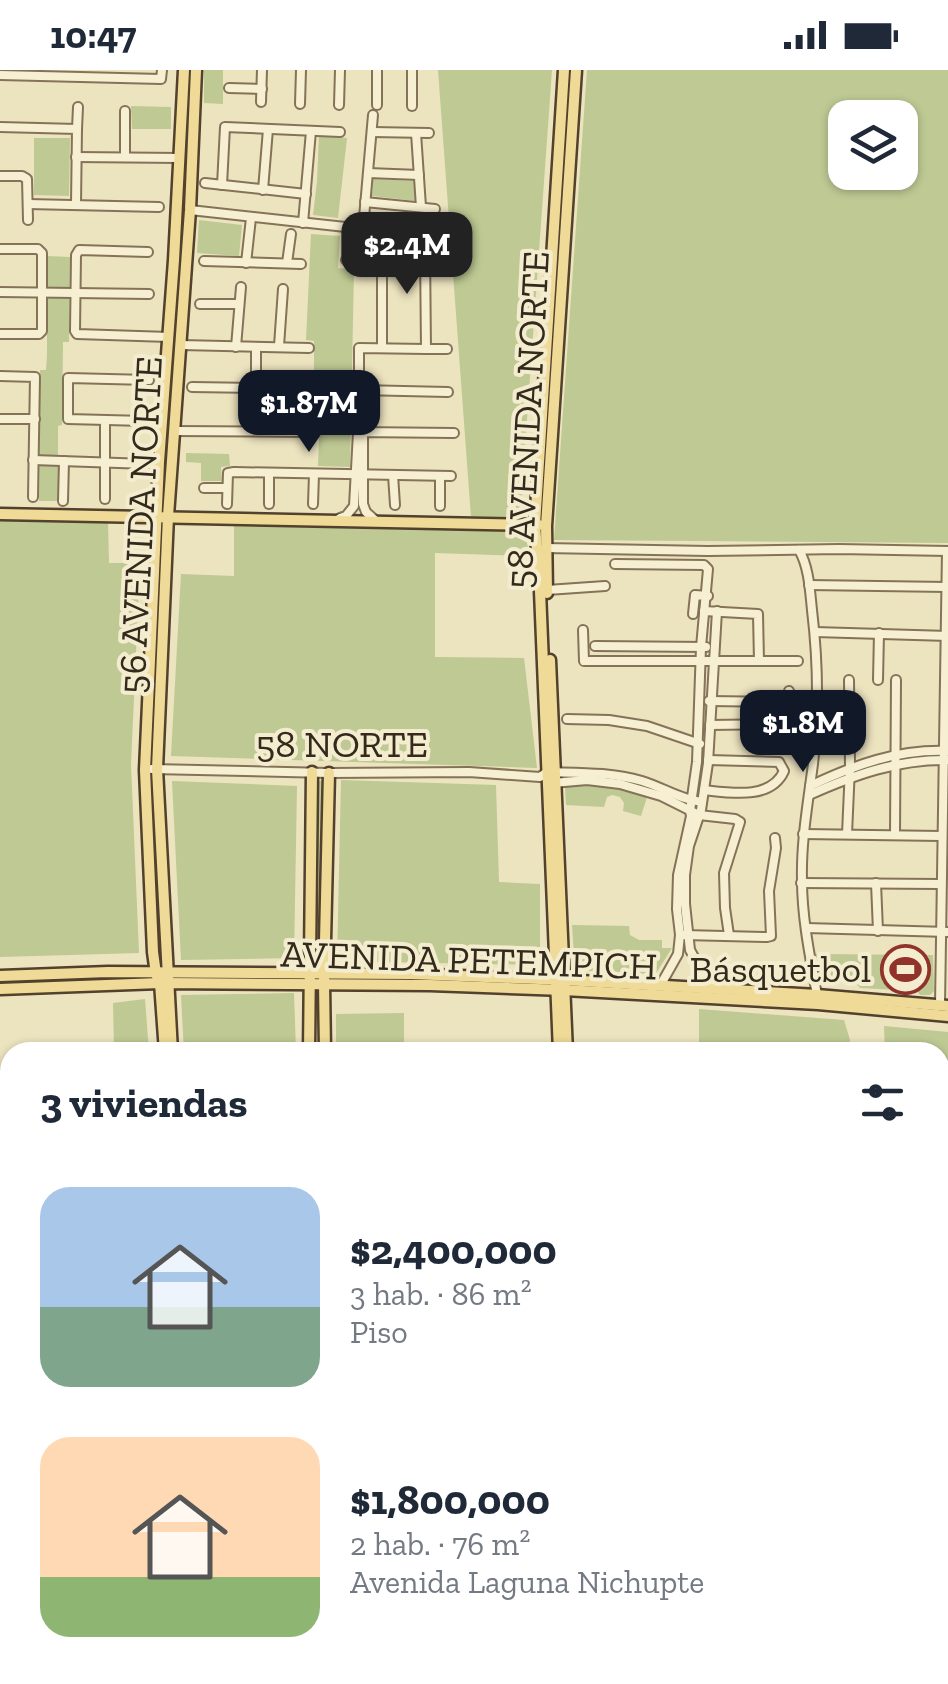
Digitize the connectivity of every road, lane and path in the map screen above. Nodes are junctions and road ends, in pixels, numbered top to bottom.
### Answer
1 (162, 70) edge
2 (184, 70) edge
3 (196, 70) edge
4 (262, 70) edge
5 (301, 70) edge
6 (340, 70) edge
7 (378, 70) edge
8 (412, 70) edge
9 (564, 70) edge
10 (576, 70) edge
11 (0, 75) edge
12 (229, 88) dead end
13 (262, 89) junction
14 (262, 102) dead end
15 (300, 104) dead end
16 (339, 105) dead end
17 (376, 105) dead end
18 (412, 106) dead end
19 (78, 107) dead end
20 (125, 110) dead end
21 (373, 115) dead end
22 (0, 128) edge
23 (78, 129) junction
24 (268, 129) junction
25 (310, 131) junction
26 (340, 132) dead end
27 (372, 132) junction
28 (416, 133) junction
29 (429, 133) dead end
30 (566, 135) junction
31 (125, 156) junction
32 (76, 157) junction
33 (186, 159) junction
34 (368, 173) junction
35 (418, 175) junction
36 (0, 176) edge
37 (205, 184) dead end
38 (222, 185) junction
39 (263, 190) junction
40 (306, 194) junction
41 (365, 202) junction
42 (28, 204) junction
43 (76, 204) junction
44 (159, 207) dead end
45 (420, 207) junction
46 (435, 209) dead end
47 (190, 210) junction
48 (304, 218) junction
49 (28, 220) dead end
50 (250, 221) junction
51 (367, 227) junction
52 (290, 234) dead end
53 (381, 246) junction
54 (0, 249) edge
55 (425, 250) junction
56 (148, 252) dead end
57 (441, 252) dead end
58 (346, 260) dead end
59 (180, 261) junction
60 (204, 261) dead end
61 (246, 263) junction
62 (287, 263) junction
63 (380, 263) junction
64 (301, 264) dead end
65 (241, 287) dead end
66 (283, 289) dead end
67 (0, 292) edge
68 (42, 292) junction
69 (76, 293) junction
70 (149, 294) dead end
71 (200, 304) dead end
72 (239, 304) junction
73 (0, 334) edge
74 (177, 340) junction
75 (279, 346) junction
76 (236, 347) junction
77 (382, 347) junction
78 (256, 348) junction
79 (309, 348) dead end
80 (426, 349) junction
81 (447, 349) dead end
82 (0, 376) edge
83 (149, 380) dead end
84 (192, 387) dead end
85 (256, 388) junction
86 (308, 389) dead end
87 (448, 392) dead end
88 (0, 419) edge
89 (34, 419) junction
90 (105, 420) junction
91 (145, 421) dead end
92 (162, 430) junction
93 (175, 430) junction
94 (311, 432) dead end
95 (454, 433) dead end
96 (33, 460) junction
97 (64, 461) junction
98 (104, 462) junction
99 (159, 462) junction
100 (270, 474) junction
101 (314, 474) junction
102 (359, 475) junction
103 (393, 475) junction
104 (440, 476) junction
105 (451, 476) dead end
106 (204, 488) dead end
107 (227, 488) junction
108 (33, 497) dead end
109 (359, 498) junction
110 (105, 499) dead end
111 (62, 501) dead end
112 (227, 504) dead end
113 (269, 504) dead end
114 (313, 504) dead end
115 (395, 504) dead end
116 (440, 506) dead end
117 (0, 514) edge
118 (162, 516) junction
119 (335, 521) junction
120 (376, 521) junction
121 (539, 529) junction
122 (545, 548) junction
123 (799, 550) junction
124 (948, 551) edge
125 (615, 564) dead end
126 (810, 585) junction
127 (604, 586) dead end
128 (947, 587) edge
129 (547, 590) junction
130 (708, 596) junction
131 (704, 611) junction
132 (717, 611) junction
133 (693, 614) dead end
134 (583, 630) dead end
135 (814, 632) junction
136 (879, 634) junction
137 (947, 636) edge
138 (596, 646) dead end
139 (701, 647) junction
140 (715, 647) junction
141 (700, 661) junction
142 (759, 661) junction
143 (798, 661) dead end
144 (714, 662) junction
145 (849, 680) dead end
146 (878, 680) dead end
147 (896, 680) dead end
148 (789, 691) dead end
149 (699, 700) junction
150 (712, 701) junction
151 (788, 702) junction
152 (567, 719) dead end
153 (788, 724) junction
154 (710, 725) junction
155 (787, 736) dead end
156 (697, 744) junction
157 (709, 745) junction
158 (946, 755) edge
159 (896, 758) junction
160 (708, 760) junction
161 (151, 769) junction
162 (312, 772) junction
163 (329, 772) junction
164 (850, 772) junction
165 (549, 778) junction
166 (704, 790) junction
167 (809, 790) junction
168 (696, 807) junction
169 (803, 834) junction
170 (847, 834) junction
171 (895, 835) junction
172 (941, 836) junction
173 (775, 838) dead end
174 (802, 883) junction
175 (876, 883) junction
176 (940, 884) junction
177 (806, 928) junction
178 (878, 930) junction
179 (944, 932) edge
180 (683, 935) junction
181 (729, 935) junction
182 (153, 952) junction
183 (108, 972) junction
184 (0, 976) edge
185 (162, 978) junction
186 (308, 978) junction
187 (324, 978) junction
188 (560, 984) junction
189 (660, 986) junction
190 (0, 989) edge
191 (712, 990) junction
192 (817, 994) junction
193 (944, 1006) edge
194 (948, 1016) edge
195 (167, 1042) edge
196 (309, 1042) edge
197 (325, 1042) edge
198 (563, 1042) edge

1 - 11 street
2 - 33 main road, 56 AVENIDA NORTE
3 - 33 main road, 56 AVENIDA NORTE
4 - 13 street
5 - 15 street
6 - 16 street
7 - 17 street
8 - 18 street
9 - 30 main road, 58 AVENIDA NORTE
10 - 30 main road, 58 AVENIDA NORTE
12 - 13 street
13 - 14 street
19 - 23 street
20 - 31 street
21 - 27 street
22 - 23 street
23 - 32 street
24 - 25 street
24 - 38 street
24 - 39 street
25 - 26 street
25 - 40 street
27 - 28 street
27 - 34 street
28 - 29 street
28 - 35 street
30 - 121 main road, 58 AVENIDA NORTE
31 - 32 street
31 - 33 street
32 - 43 street
33 - 47 main road, 56 AVENIDA NORTE
33 - 59 main road, 56 AVENIDA NORTE
34 - 35 street
34 - 41 street
35 - 45 street
36 - 42 street
37 - 38 street
38 - 39 street
39 - 40 street
40 - 48 street
41 - 45 street
41 - 51 street
42 - 43 street
42 - 49 street
43 - 44 street
45 - 46 street
47 - 50 street
47 - 59 main road, 56 AVENIDA NORTE
48 - 50 street
48 - 51 street
50 - 61 street
51 - 53 street
52 - 62 street
53 - 55 street
53 - 63 street
54 - 68 street
55 - 57 street
55 - 80 street
56 - 69 street
58 - 63 street
59 - 74 main road, 56 AVENIDA NORTE
60 - 61 street
61 - 62 street
62 - 64 street
63 - 77 street
65 - 72 street
66 - 75 street
67 - 68 street
68 - 69 street
68 - 73 street
69 - 70 street
69 - 74 street
71 - 72 street
72 - 76 street
74 - 76 street
74 - 92 main road, 56 AVENIDA NORTE
74 - 93 main road, 56 AVENIDA NORTE
75 - 78 street
75 - 79 street
76 - 78 street
77 - 80 street
77 - 87 street
78 - 85 street
80 - 81 street
82 - 89 street
83 - 90 street
84 - 85 street
85 - 86 street
88 - 89 street
89 - 96 street
90 - 91 street
90 - 98 street
92 - 93 main road
92 - 99 main road, 56 AVENIDA NORTE
93 - 94 street
93 - 118 main road, 56 AVENIDA NORTE
95 - 102 street
96 - 97 street
96 - 108 street
97 - 98 street
97 - 111 street
98 - 99 street
98 - 110 street
99 - 118 main road, 56 AVENIDA NORTE
100 - 101 street
100 - 107 street
100 - 113 street
101 - 102 street
101 - 114 street
102 - 103 street
102 - 109 street
103 - 104 street
103 - 115 street
104 - 105 street
104 - 116 street
106 - 107 street
107 - 112 street
109 - 119 street
109 - 120 street
117 - 118 main road
118 - 119 main road
118 - 161 main road, 56 AVENIDA NORTE
119 - 120 main road
120 - 121 main road
121 - 122 main road, 58 AVENIDA NORTE
121 - 165 main road, 58 AVENIDA NORTE
122 - 123 street
122 - 129 main road, 58 AVENIDA NORTE
123 - 124 street
123 - 126 street
124 - 128 street
125 - 130 street
126 - 128 street
126 - 135 street
127 - 129 street
128 - 137 street
129 - 165 main road, 58 AVENIDA NORTE
130 - 131 street
130 - 133 street
131 - 132 street
131 - 139 street
132 - 140 street
132 - 142 street
134 - 141 street
135 - 136 street
135 - 167 street
136 - 137 street
136 - 146 street
137 - 158 street
138 - 139 street
139 - 140 street
139 - 141 street
140 - 144 street
141 - 144 street
141 - 149 street
142 - 143 street
142 - 144 street
144 - 150 street
145 - 164 street
147 - 159 street
148 - 151 street
149 - 150 street
149 - 156 street
150 - 151 street
150 - 154 street
151 - 153 street
152 - 156 street
153 - 154 street
153 - 155 street
154 - 157 street
156 - 157 street
156 - 168 street
157 - 160 street
158 - 159 street
158 - 172 street
159 - 164 street
159 - 171 street
160 - 166 street
160 - 166 street
161 - 162 street, 58 NORTE
161 - 182 main road, 56 AVENIDA NORTE
161 - 185 main road, 56 AVENIDA NORTE
162 - 163 street, 58 NORTE
162 - 186 main road
163 - 165 street, 58 NORTE
163 - 187 main road
164 - 167 street
164 - 170 street
165 - 168 street, 58 NORTE
165 - 188 main road, 58 AVENIDA NORTE
166 - 168 street
167 - 169 street
168 - 180 street
168 - 181 street, 58 NORTE
169 - 170 street
169 - 174 street
170 - 171 street
171 - 172 street
172 - 176 street
173 - 181 street
174 - 175 street
174 - 177 street
175 - 176 street
175 - 178 street
176 - 179 street
177 - 178 street
177 - 192 street
178 - 179 street
179 - 193 street
180 - 181 street
180 - 189 street
180 - 191 street
182 - 183 main road
182 - 185 main road, 56 AVENIDA NORTE
183 - 184 main road
183 - 185 main road
185 - 186 main road, AVENIDA PETEMPICH
185 - 190 main road
185 - 195 main road
186 - 187 main road, AVENIDA PETEMPICH
186 - 196 main road
187 - 188 main road, AVENIDA PETEMPICH
187 - 197 main road
188 - 189 main road, AVENIDA PETEMPICH
188 - 194 main road, AVENIDA PETEMPICH
188 - 198 main road, 58 AVENIDA NORTE
189 - 191 main road, AVENIDA PETEMPICH
191 - 192 main road, AVENIDA PETEMPICH
192 - 193 main road, AVENIDA PETEMPICH

